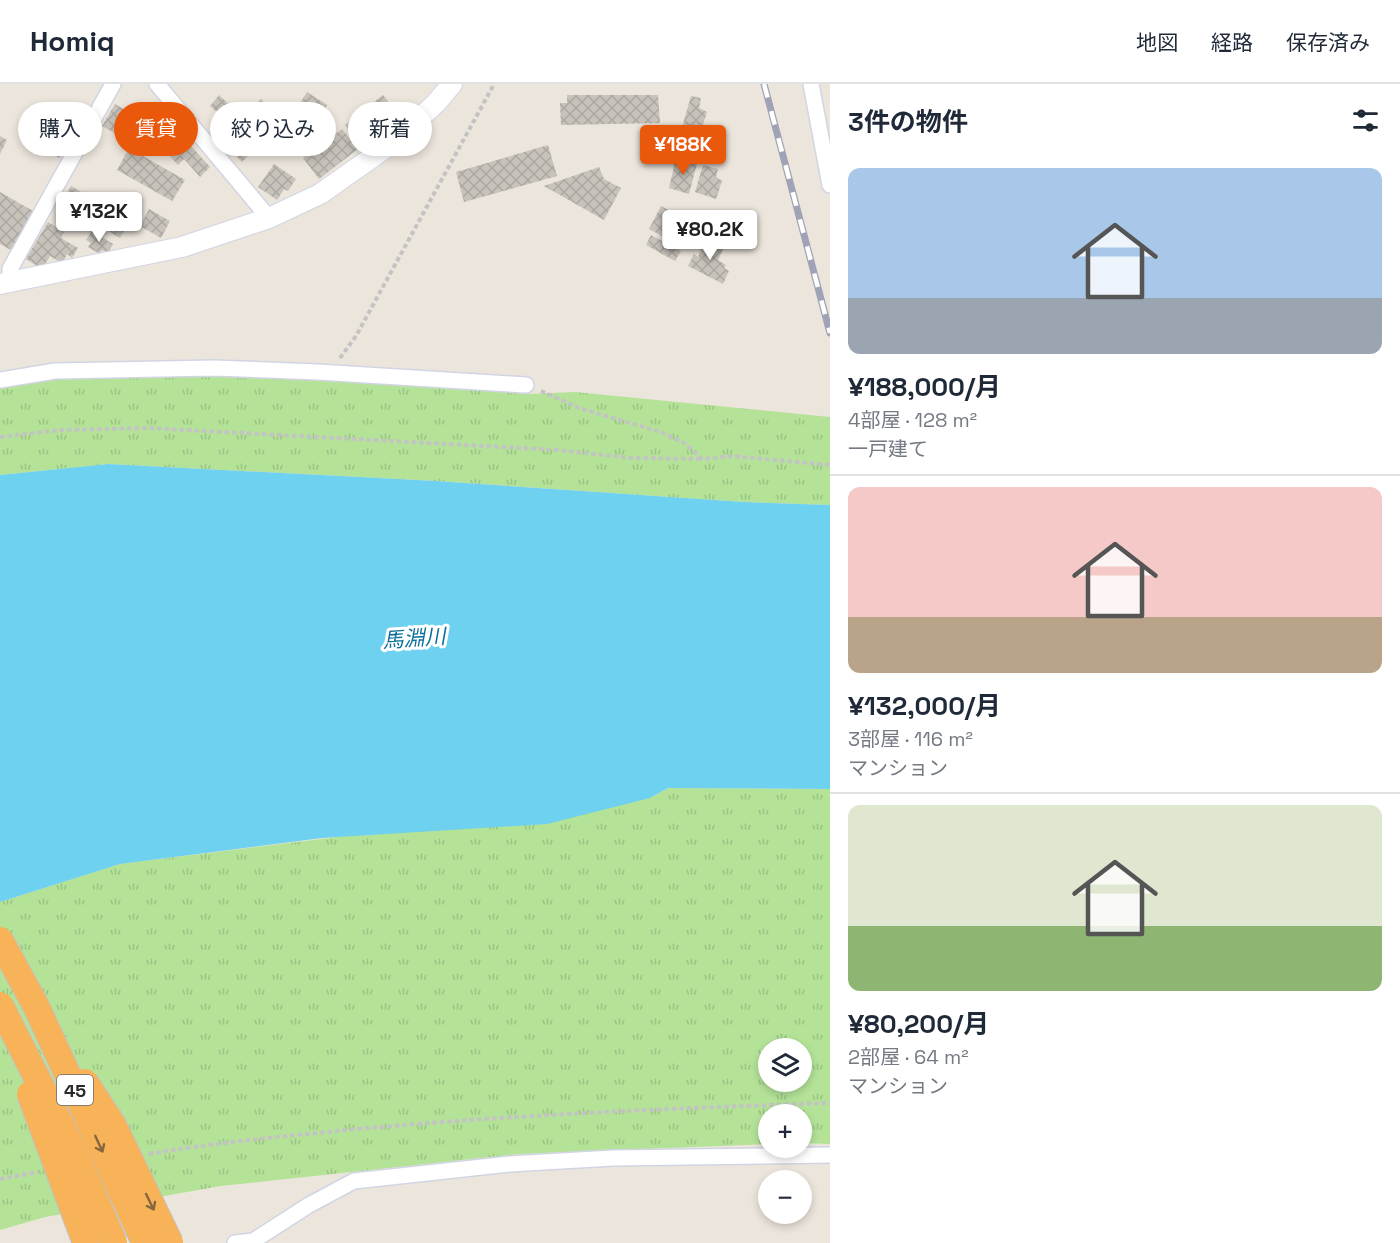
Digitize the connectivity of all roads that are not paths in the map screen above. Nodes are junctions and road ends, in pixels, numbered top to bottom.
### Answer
1 (113, 84) edge
2 (157, 84) edge
3 (452, 84) edge
4 (811, 84) edge
5 (830, 185) edge
6 (269, 218) junction
7 (5, 282) edge
8 (0, 380) edge
9 (526, 386) road end
10 (0, 940) edge
11 (0, 1005) edge
12 (36, 1006) junction
13 (0, 1014) edge
14 (830, 1155) edge
15 (86, 1243) edge
16 (114, 1243) edge
17 (145, 1243) edge
18 (170, 1243) edge
19 (235, 1243) edge

1 - 7 street
2 - 6 street
3 - 6 street
4 - 5 street
6 - 7 street
8 - 9 street
10 - 12 highway, 45, bridge
11 - 16 highway, 45, bridge
12 -> 17 highway, 45, bridge
12 -> 18 highway, bridge
13 - 15 highway, bridge
14 - 19 street

